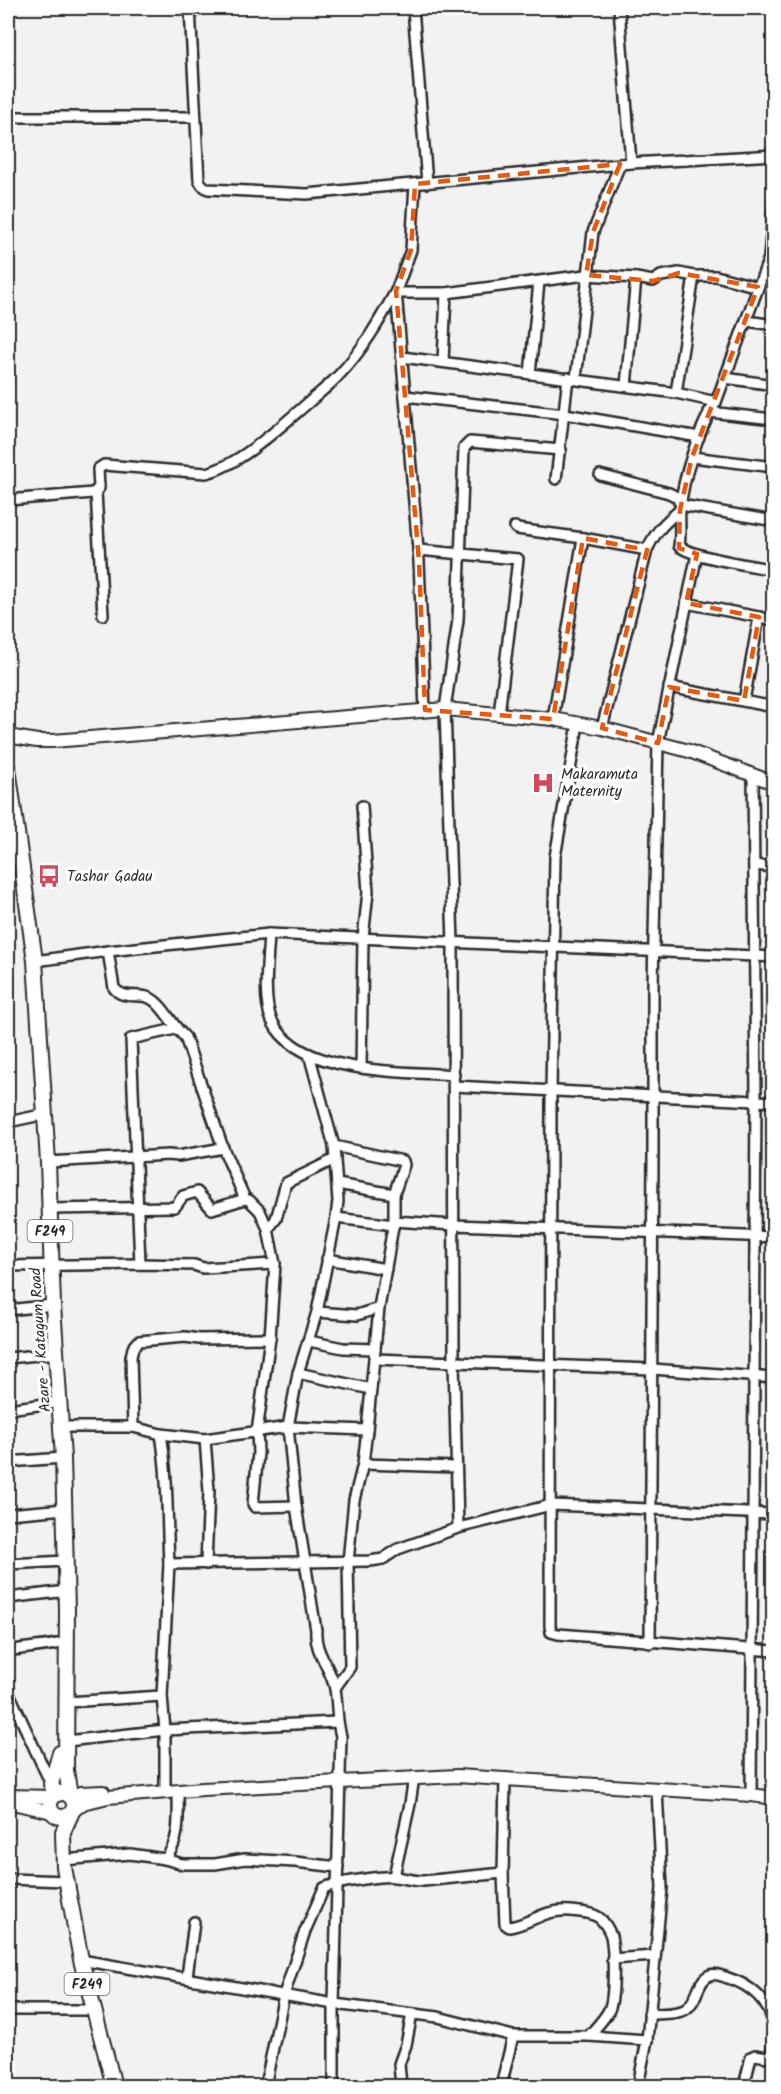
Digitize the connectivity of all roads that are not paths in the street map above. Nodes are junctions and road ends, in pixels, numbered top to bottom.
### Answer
1 (190, 8) edge
2 (413, 8) edge
3 (619, 8) edge
4 (8, 117) edge
5 (195, 117) junction
6 (774, 155) edge
7 (631, 163) junction
8 (620, 164) junction
9 (427, 183) junction
10 (415, 184) junction
11 (774, 200) edge
12 (769, 273) edge
13 (586, 275) junction
14 (694, 276) junction
15 (636, 278) junction
16 (539, 282) junction
17 (759, 287) junction
18 (397, 292) junction
19 (446, 293) junction
20 (747, 321) junction
21 (774, 325) edge
22 (402, 357) junction
23 (443, 362) junction
24 (530, 374) junction
25 (572, 378) junction
26 (725, 378) junction
27 (774, 385) edge
28 (626, 386) junction
29 (676, 393) junction
30 (405, 396) junction
31 (716, 402) junction
32 (709, 412) junction
33 (565, 414) junction
34 (774, 419) edge
35 (699, 438) junction
36 (561, 450) junction
37 (692, 456) junction
38 (774, 467) edge
39 (600, 475) dead end
40 (556, 479) dead end
41 (96, 492) junction
42 (8, 500) edge
43 (680, 507) junction
44 (774, 521) edge
45 (515, 527) dead end
46 (583, 538) junction
47 (418, 550) junction
48 (647, 550) junction
49 (460, 554) junction
50 (697, 554) junction
51 (774, 570) edge
52 (686, 603) junction
53 (103, 615) dead end
54 (759, 617) junction
55 (774, 620) edge
56 (669, 687) junction
57 (744, 701) junction
58 (774, 707) edge
59 (445, 709) junction
60 (425, 710) junction
61 (499, 714) junction
62 (553, 719) junction
63 (578, 724) junction
64 (602, 728) junction
65 (8, 736) edge
66 (658, 743) junction
67 (8, 768) edge
68 (753, 775) junction
69 (774, 783) edge
70 (362, 806) dead end
71 (754, 865) junction
72 (774, 867) edge
73 (269, 934) junction
74 (363, 938) junction
75 (453, 942) junction
76 (554, 947) junction
77 (108, 951) junction
78 (653, 952) junction
79 (754, 956) junction
80 (774, 957) edge
81 (35, 962) junction
82 (175, 1029) junction
83 (309, 1054) junction
84 (361, 1068) junction
85 (454, 1075) junction
86 (454, 1086) junction
87 (552, 1091) junction
88 (654, 1096) junction
89 (756, 1101) junction
90 (774, 1102) edge
91 (45, 1114) junction
92 (8, 1122) edge
93 (334, 1146) junction
94 (224, 1148) junction
95 (136, 1158) junction
96 (335, 1160) junction
97 (48, 1162) junction
98 (338, 1184) junction
99 (394, 1194) junction
100 (245, 1200) junction
101 (138, 1208) junction
102 (49, 1209) junction
103 (336, 1218) junction
104 (394, 1223) junction
105 (454, 1225) junction
106 (268, 1228) junction
107 (551, 1228) junction
108 (653, 1233) junction
109 (755, 1236) junction
110 (774, 1237) edge
111 (327, 1259) junction
112 (140, 1264) junction
113 (275, 1264) junction
114 (8, 1266) edge
115 (51, 1266) junction
116 (386, 1269) junction
117 (53, 1305) junction
118 (379, 1308) junction
119 (8, 1310) edge
120 (317, 1312) junction
121 (270, 1338) junction
122 (309, 1341) junction
123 (57, 1353) junction
124 (374, 1354) junction
125 (8, 1358) edge
126 (454, 1361) junction
127 (551, 1365) junction
128 (652, 1369) junction
129 (298, 1373) junction
130 (753, 1378) junction
131 (774, 1378) edge
132 (371, 1389) junction
133 (60, 1402) junction
134 (8, 1409) edge
135 (62, 1426) junction
136 (133, 1427) junction
137 (288, 1427) junction
138 (367, 1430) junction
139 (257, 1432) junction
140 (161, 1434) junction
141 (205, 1439) junction
142 (63, 1458) junction
143 (8, 1462) edge
144 (363, 1464) junction
145 (456, 1467) junction
146 (551, 1505) junction
147 (296, 1506) junction
148 (651, 1508) junction
149 (64, 1509) junction
150 (754, 1513) junction
151 (8, 1514) edge
152 (774, 1514) edge
153 (458, 1528) junction
154 (66, 1561) junction
155 (304, 1562) junction
156 (348, 1562) junction
157 (8, 1564) edge
158 (169, 1564) junction
159 (206, 1564) junction
160 (67, 1591) junction
161 (8, 1598) edge
162 (66, 1642) junction
163 (650, 1643) junction
164 (752, 1650) junction
165 (8, 1652) edge
166 (774, 1652) edge
167 (335, 1688) junction
168 (8, 1690) edge
169 (162, 1696) junction
170 (67, 1700) junction
171 (337, 1722) junction
172 (165, 1730) junction
173 (67, 1741) junction
174 (414, 1778) junction
175 (505, 1779) junction
176 (340, 1781) junction
177 (165, 1789) junction
178 (203, 1789) junction
179 (657, 1790) junction
180 (53, 1792) junction
181 (178, 1792) junction
182 (751, 1795) junction
183 (8, 1796) edge
184 (774, 1798) edge
185 (8, 1802) edge
186 (71, 1804) junction
187 (53, 1814) junction
188 (165, 1859) junction
189 (64, 1860) junction
190 (338, 1867) junction
191 (503, 1873) junction
192 (394, 1876) junction
193 (8, 1880) edge
194 (67, 1881) junction
195 (338, 1884) junction
196 (194, 1922) dead end
197 (655, 1956) junction
198 (612, 1959) junction
199 (81, 1960) junction
200 (187, 1977) junction
201 (284, 1995) junction
202 (334, 2004) junction
203 (8, 2010) edge
204 (94, 2010) junction
205 (412, 2014) junction
206 (649, 2014) junction
207 (774, 2026) edge
208 (774, 2032) edge
209 (513, 2036) junction
210 (589, 2036) junction
211 (646, 2040) junction
212 (772, 2058) edge
213 (114, 2086) edge
214 (265, 2086) edge
215 (334, 2086) edge
216 (400, 2086) edge
217 (501, 2086) edge
218 (638, 2086) edge
219 (744, 2086) edge

1 - 5 street
2 - 9 street
3 - 7 street
4 - 5 street
5 - 10 street
6 - 7 street
7 - 8 street
8 - 9 street
8 - 13 street
9 - 10 street
10 - 18 street
11 - 12 street
12 - 17 street
13 - 15 street
13 - 16 street
13 - 25 street
14 - 15 street
14 - 17 street
14 - 29 street
15 - 28 street
16 - 19 street
16 - 24 street
17 - 20 street
18 - 19 street
18 - 22 street
18 - 41 street
19 - 23 street
20 - 21 street
20 - 26 street
22 - 23 street
22 - 30 street
23 - 24 street
24 - 25 street
25 - 28 street
25 - 33 street
26 - 27 street
26 - 31 street
28 - 29 street
29 - 31 street
30 - 33 street
30 - 47 street
31 - 32 street
32 - 34 street
32 - 35 street
33 - 35 street
33 - 36 street
35 - 37 street
36 - 40 street
36 - 49 street
37 - 38 street
37 - 43 street
39 - 43 street
41 - 42 street
41 - 53 street
43 - 44 street
43 - 48 street
43 - 50 street
45 - 46 street
46 - 48 street
46 - 62 street
47 - 49 street
47 - 60 street
48 - 64 street
49 - 59 street
49 - 61 street
50 - 51 street
50 - 52 street
52 - 54 street
52 - 56 street
54 - 55 street
54 - 57 street
56 - 57 street
56 - 66 street
57 - 58 street
59 - 60 street
59 - 61 street
59 - 75 street
60 - 65 street
61 - 62 street
62 - 63 street
63 - 64 street
63 - 76 street
64 - 66 street
66 - 68 street
66 - 78 street
67 - 81 main road, Azare - Katagum Road / F249
68 - 69 street
68 - 71 street
70 - 74 street
71 - 72 street
71 - 79 street
73 - 74 street
73 - 77 street
73 - 83 street
74 - 75 street
74 - 84 street
75 - 76 street
75 - 85 street
76 - 78 street
76 - 87 street
77 - 81 street
77 - 82 street
78 - 79 street
78 - 88 street
79 - 80 street
79 - 89 street
81 - 91 main road, Azare - Katagum Road / F249
82 - 94 street
82 - 95 street
83 - 84 street
83 - 93 street
84 - 85 street
85 - 86 street
86 - 87 street
86 - 105 street
87 - 88 street
87 - 107 street
88 - 89 street
88 - 108 street
89 - 90 street
89 - 109 street
91 - 92 street
91 - 97 main road, Azare - Katagum Road / F249
93 - 96 street
93 - 99 street
94 - 95 street
94 - 100 street
95 - 97 street
95 - 101 street
96 - 98 street
96 - 106 street
97 - 102 main road, Azare - Katagum Road / F249
98 - 99 street
98 - 103 street
99 - 104 street
100 - 101 street
100 - 106 street
101 - 102 street
101 - 112 street
102 - 115 main road, Azare - Katagum Road / F249
103 - 104 street
103 - 111 street
104 - 105 street
104 - 116 street
105 - 107 street
105 - 126 street
106 - 113 street
107 - 108 street
107 - 127 street
108 - 109 street
108 - 128 street
109 - 110 street
109 - 130 street
111 - 116 street
111 - 120 street
112 - 113 street
112 - 115 street
113 - 121 street
114 - 115 street
115 - 117 main road, Azare - Katagum Road / F249
116 - 118 street
117 - 119 street
117 - 123 main road, Azare - Katagum Road / F249
118 - 120 street
118 - 124 street
120 - 122 street
121 - 136 street
121 - 139 street
122 - 124 street
122 - 129 street
123 - 125 street
123 - 133 main road, Azare - Katagum Road / F249
124 - 126 street
124 - 132 street
126 - 127 street
126 - 145 street
127 - 128 street
127 - 146 street
128 - 130 street
128 - 148 street
129 - 132 street
129 - 137 street
130 - 131 street
130 - 150 street
132 - 138 street
133 - 134 street
133 - 135 main road, Azare - Katagum Road / F249
135 - 136 street
135 - 142 main road, Azare - Katagum Road / F249
136 - 140 street
137 - 138 street
137 - 139 street
137 - 147 street
138 - 144 street
139 - 141 street
139 - 147 street
140 - 141 street
140 - 158 street
141 - 159 street
142 - 143 street
142 - 149 main road, Azare - Katagum Road / F249
144 - 145 street
144 - 156 street
145 - 153 street
146 - 148 street
146 - 153 street
146 - 163 street
147 - 155 street
148 - 150 street
148 - 163 street
149 - 151 street
149 - 154 main road, Azare - Katagum Road / F249
150 - 152 street
150 - 164 street
153 - 156 street
154 - 157 street
154 - 160 main road, Azare - Katagum Road / F249
155 - 156 street
155 - 159 street
155 - 167 street
156 - 167 street
158 - 159 street
158 - 169 street
160 - 161 street
160 - 162 main road, Azare - Katagum Road / F249
162 - 165 street
162 - 170 main road, Azare - Katagum Road / F249
163 - 164 street
164 - 166 street
164 - 182 street
167 - 171 street
168 - 180 street
169 - 170 street
169 - 172 street
170 - 173 main road, Azare - Katagum Road / F249
170 - 180 main road, Azare - Katagum Road / F249
171 - 172 street
171 - 176 street
172 - 173 street
172 - 177 street
173 - 186 main road, Azare - Katagum Road / F249
174 - 175 street
174 - 176 street
174 - 192 street
175 - 179 street
175 - 191 street
176 - 178 street
176 - 190 street
177 - 178 street
177 - 186 street
178 - 181 street
179 - 182 street
179 - 197 street
180 - 183 street
180 - 186 main road
180 - 187 main road, Azare - Katagum Road / F249
181 - 186 street
181 - 188 street
182 - 184 street
185 - 187 street
186 - 187 main road
186 - 189 main road, Azare - Katagum Road / F249
187 - 194 main road, Azare - Katagum Road / F249
188 - 189 street
188 - 190 street
189 - 194 main road, Azare - Katagum Road / F249
190 - 195 street
191 - 192 street
191 - 198 street
192 - 195 street
193 - 194 street
194 - 199 main road, Azare - Katagum Road / F249
195 - 201 street
195 - 202 street
196 - 200 street
197 - 198 street
197 - 206 street
198 - 210 street
199 - 200 street
199 - 204 main road, Azare - Katagum Road / F249
200 - 201 street
201 - 202 street
201 - 214 street
202 - 205 street
202 - 215 street
203 - 204 street
204 - 213 main road, Azare - Katagum Road / F249
205 - 209 street
205 - 216 street
206 - 207 street
206 - 211 street
208 - 212 street
209 - 210 street
209 - 217 street
210 - 211 street
211 - 218 street
212 - 219 street

